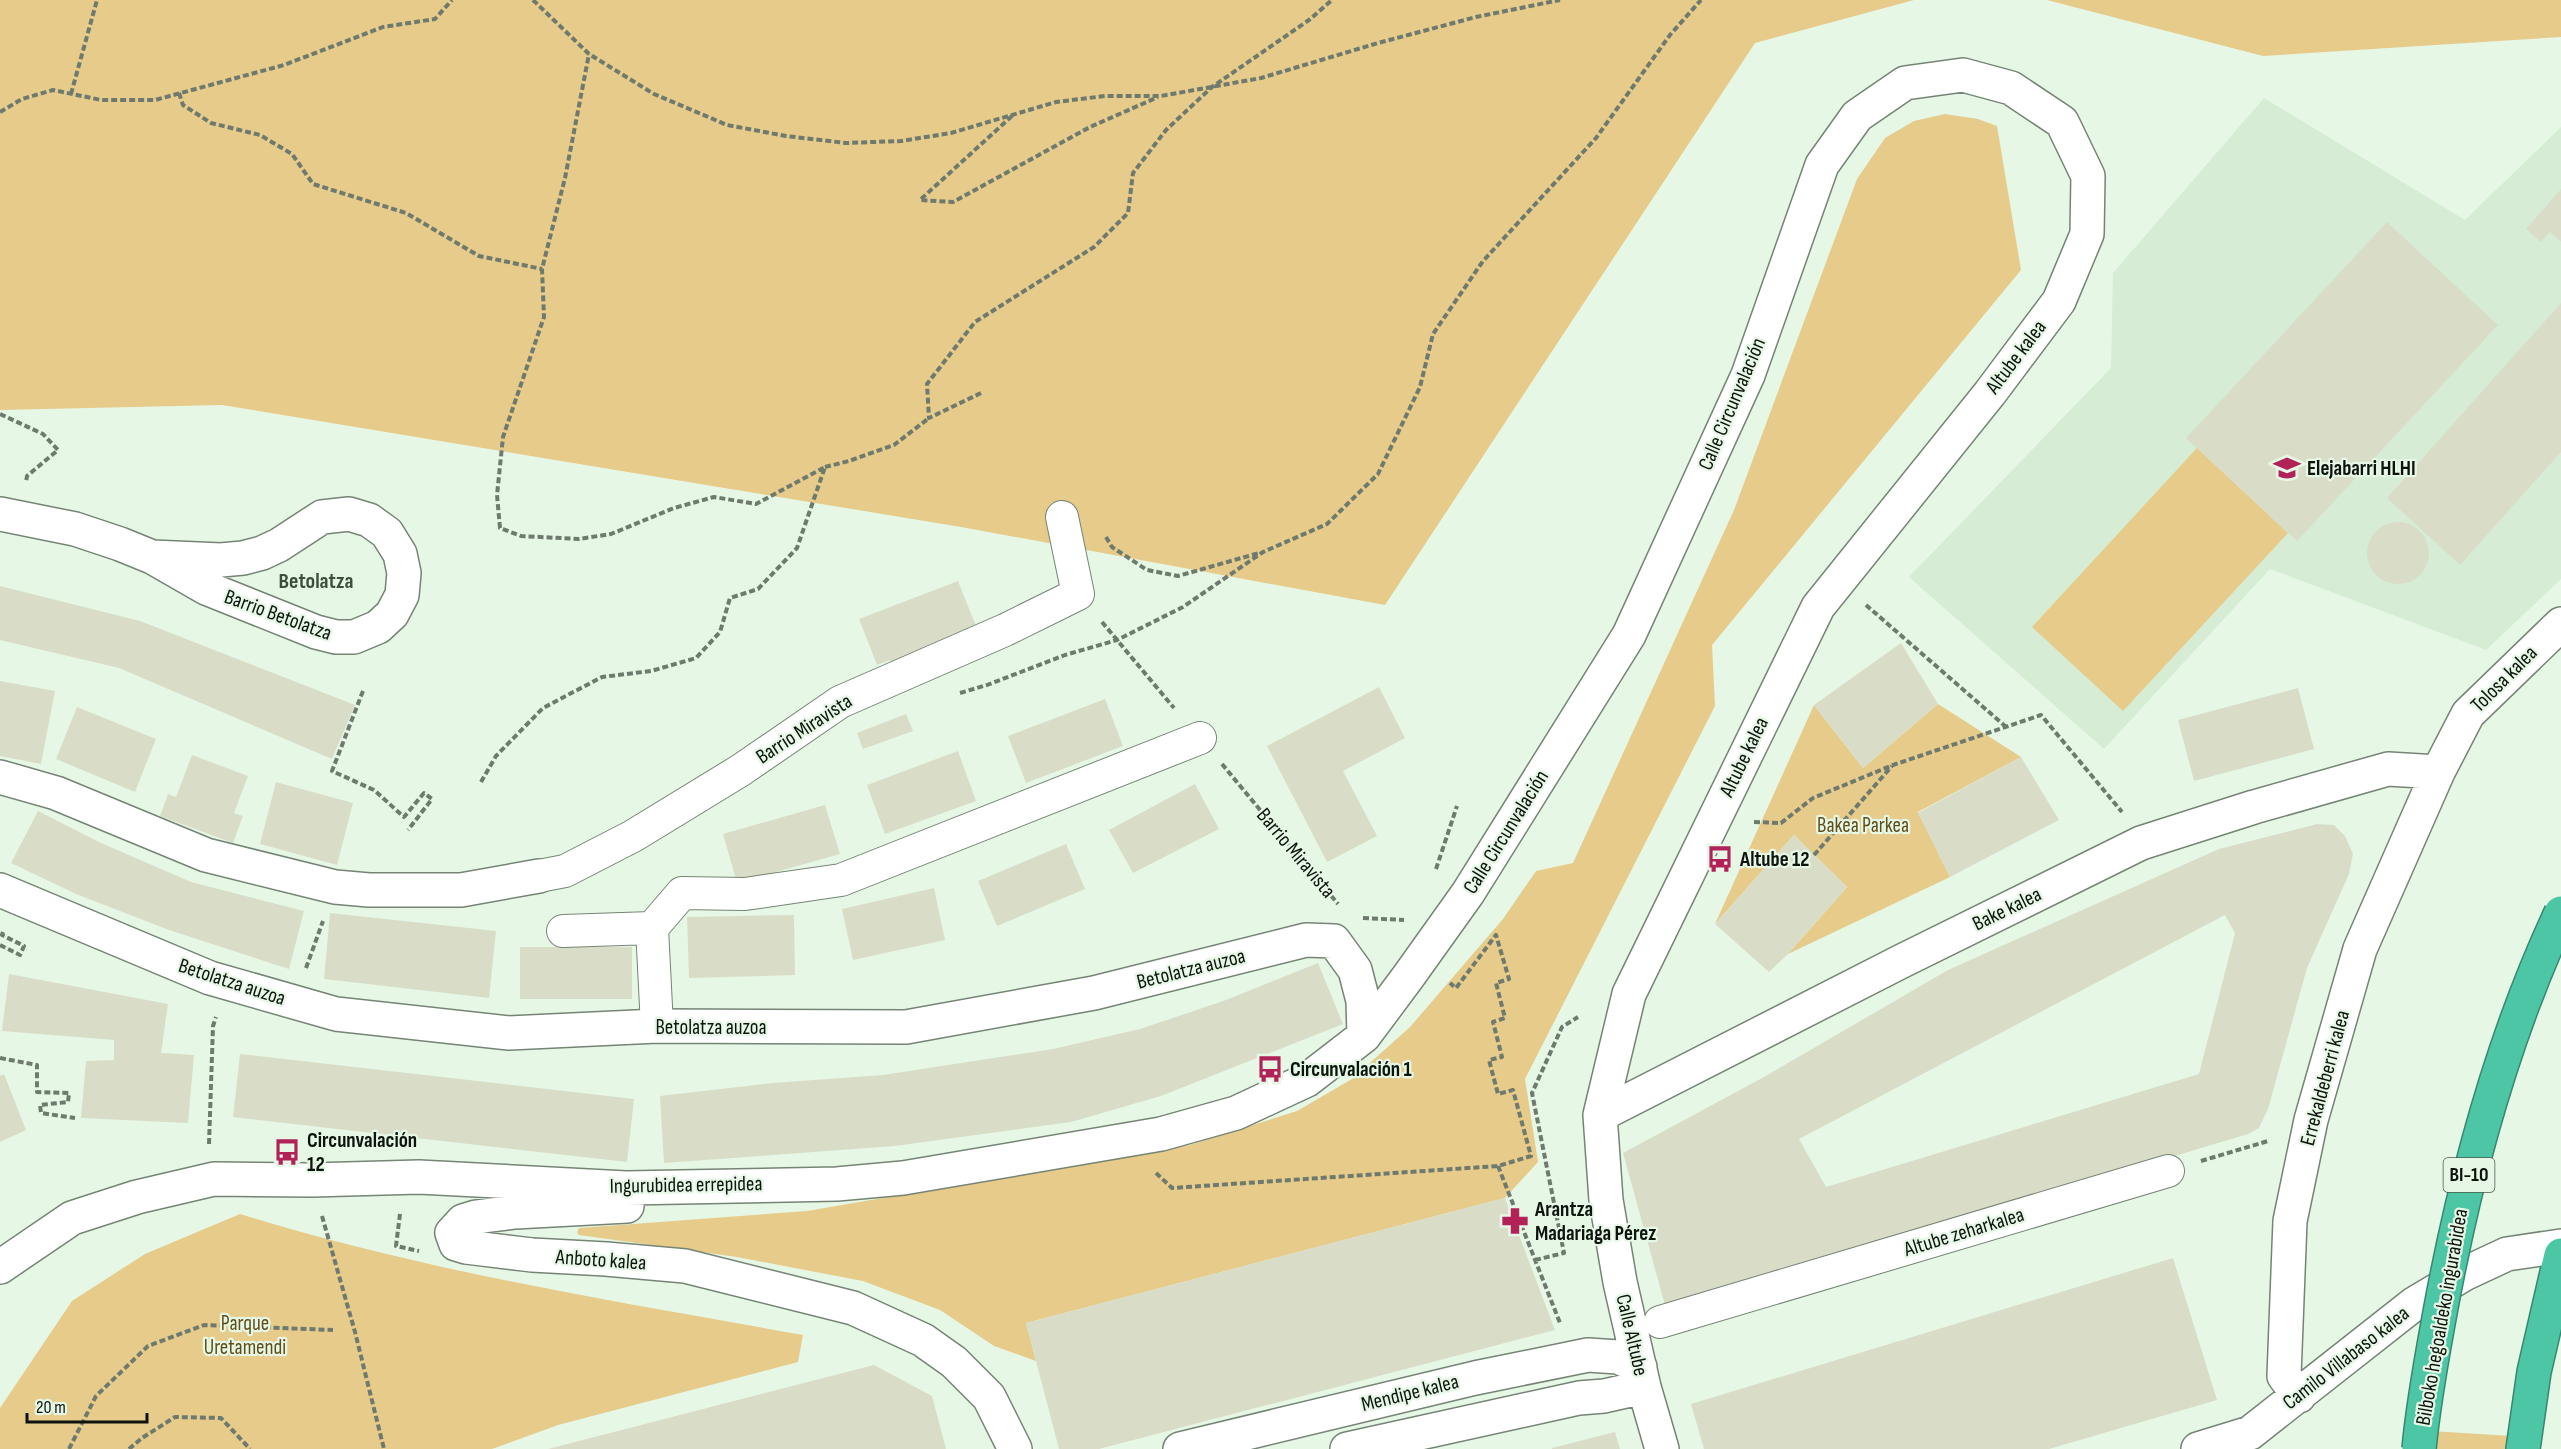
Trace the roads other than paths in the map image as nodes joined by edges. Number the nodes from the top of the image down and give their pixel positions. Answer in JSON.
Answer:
{"nodes":[{"id":1,"x":2059,"y":301,"type":"joint"},
{"id":2,"x":0,"y":514,"type":"edge"},
{"id":3,"x":1062,"y":517,"type":"dead end"},
{"id":4,"x":152,"y":557,"type":"junction"},
{"id":5,"x":2561,"y":624,"type":"edge"},
{"id":6,"x":1200,"y":738,"type":"road end"},
{"id":7,"x":2438,"y":772,"type":"junction"},
{"id":8,"x":0,"y":777,"type":"edge"},
{"id":9,"x":539,"y":876,"type":"joint"},
{"id":10,"x":0,"y":891,"type":"edge"},
{"id":11,"x":2561,"y":913,"type":"edge"},
{"id":12,"x":652,"y":928,"type":"junction"},
{"id":13,"x":563,"y":932,"type":"dead end"},
{"id":14,"x":657,"y":1026,"type":"junction"},
{"id":15,"x":1364,"y":1036,"type":"junction"},
{"id":16,"x":1600,"y":1115,"type":"junction"},
{"id":17,"x":2168,"y":1171,"type":"road end"},
{"id":18,"x":763,"y":1183,"type":"junction"},
{"id":19,"x":2561,"y":1246,"type":"edge"},
{"id":20,"x":2561,"y":1255,"type":"edge"},
{"id":21,"x":0,"y":1267,"type":"edge"},
{"id":22,"x":1620,"y":1282,"type":"joint"},
{"id":23,"x":1660,"y":1322,"type":"dead end"},
{"id":24,"x":1642,"y":1377,"type":"junction"},
{"id":25,"x":2300,"y":1396,"type":"junction"},
{"id":26,"x":2255,"y":1441,"type":"edge"},
{"id":27,"x":1015,"y":1449,"type":"edge"},
{"id":28,"x":1180,"y":1449,"type":"edge"},
{"id":29,"x":1347,"y":1449,"type":"edge"},
{"id":30,"x":1662,"y":1449,"type":"edge"},
{"id":31,"x":2198,"y":1449,"type":"edge"},
{"id":32,"x":2419,"y":1449,"type":"edge"},
{"id":33,"x":2523,"y":1449,"type":"edge"}],
"edges":[{"from":1,"to":15,"type":"street","name":"Calle Circunvalación"},
{"from":1,"to":16,"type":"street","name":"Altube kalea"},
{"from":2,"to":4,"type":"street"},
{"from":3,"to":9,"type":"street","name":"Barrio Miravista"},
{"from":4,"to":4,"type":"street","name":"Barrio Betolatza"},
{"from":5,"to":7,"type":"street","name":"Tolosa kalea"},
{"from":6,"to":12,"type":"street"},
{"from":7,"to":16,"type":"street","name":"Bake kalea"},
{"from":7,"to":25,"type":"street","name":"Errekaldeberri kalea"},
{"from":8,"to":9,"type":"street"},
{"from":10,"to":14,"type":"street","name":"Betolatza auzoa"},
{"from":11,"to":32,"type":"highway","name":"Bilboko hegoaldeko ingurabidea","number":"BI-10","bridge":true},
{"from":12,"to":13,"type":"street"},
{"from":12,"to":14,"type":"street"},
{"from":14,"to":15,"type":"street","name":"Betolatza auzoa"},
{"from":15,"to":18,"type":"street","name":"Ingurubidea errepidea"},
{"from":16,"to":22,"type":"street","name":"Altube kalea"},
{"from":17,"to":23,"type":"street","name":"Altube zeharkalea"},
{"from":18,"to":21,"type":"street","name":"Ingurubidea errepidea"},
{"from":18,"to":27,"type":"street","name":"Anboto kalea"},
{"from":19,"to":25,"type":"street","name":"Camilo Villabaso kalea"},
{"from":20,"to":33,"type":"highway"},
{"from":22,"to":24,"type":"street","name":"Calle Altube"},
{"from":24,"to":28,"type":"street","name":"Mendipe kalea"},
{"from":24,"to":29,"type":"street","name":"Mendipe kalea"},
{"from":24,"to":30,"type":"street"},
{"from":25,"to":26,"type":"street","name":"Camilo Villabaso kalea"},
{"from":26,"to":31,"type":"street","name":"Camilo Villabaso kalea"}]}
